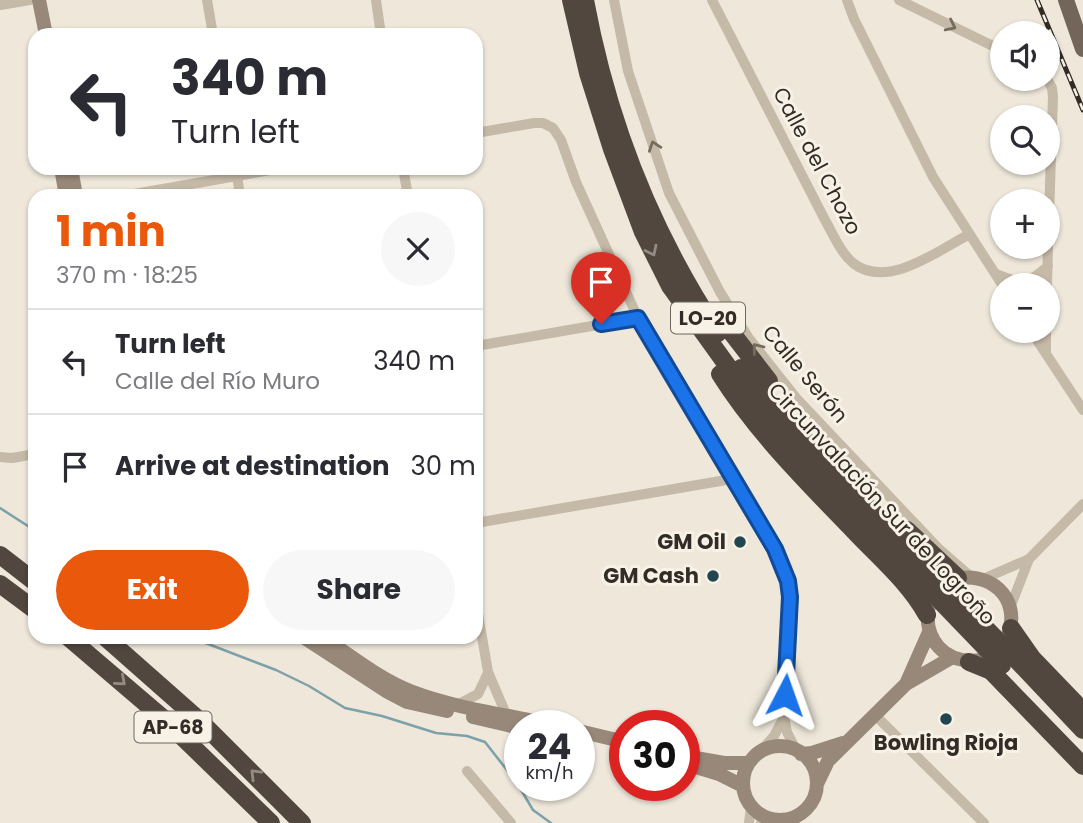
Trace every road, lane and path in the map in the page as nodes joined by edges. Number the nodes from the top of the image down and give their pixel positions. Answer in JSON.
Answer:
{"nodes":[{"id":1,"x":30,"y":0,"type":"edge"},
{"id":2,"x":39,"y":0,"type":"edge"},
{"id":3,"x":207,"y":0,"type":"edge"},
{"id":4,"x":376,"y":0,"type":"edge"},
{"id":5,"x":572,"y":0,"type":"edge"},
{"id":6,"x":585,"y":0,"type":"edge"},
{"id":7,"x":614,"y":0,"type":"edge"},
{"id":8,"x":712,"y":0,"type":"edge"},
{"id":9,"x":847,"y":0,"type":"edge"},
{"id":10,"x":856,"y":0,"type":"edge"},
{"id":11,"x":899,"y":0,"type":"edge"},
{"id":12,"x":1066,"y":0,"type":"edge"},
{"id":13,"x":0,"y":5,"type":"edge"},
{"id":14,"x":854,"y":19,"type":"junction"},
{"id":15,"x":36,"y":28,"type":"edge"},
{"id":16,"x":45,"y":28,"type":"edge"},
{"id":17,"x":212,"y":28,"type":"edge"},
{"id":18,"x":381,"y":28,"type":"edge"},
{"id":19,"x":990,"y":45,"type":"edge"},
{"id":20,"x":1083,"y":49,"type":"edge"},
{"id":21,"x":1052,"y":91,"type":"edge"},
{"id":22,"x":483,"y":132,"type":"edge"},
{"id":23,"x":222,"y":175,"type":"edge"},
{"id":24,"x":156,"y":189,"type":"edge"},
{"id":25,"x":1050,"y":189,"type":"edge"},
{"id":26,"x":968,"y":235,"type":"junction"},
{"id":27,"x":1048,"y":259,"type":"edge"},
{"id":28,"x":1048,"y":267,"type":"junction"},
{"id":29,"x":994,"y":273,"type":"edge"},
{"id":30,"x":1041,"y":273,"type":"edge"},
{"id":31,"x":1048,"y":273,"type":"edge"},
{"id":32,"x":670,"y":286,"type":"junction"},
{"id":33,"x":638,"y":318,"type":"junction"},
{"id":34,"x":1039,"y":343,"type":"edge"},
{"id":35,"x":1046,"y":343,"type":"edge"},
{"id":36,"x":483,"y":345,"type":"edge"},
{"id":37,"x":1046,"y":353,"type":"junction"},
{"id":38,"x":1083,"y":410,"type":"edge"},
{"id":39,"x":28,"y":455,"type":"edge"},
{"id":40,"x":0,"y":457,"type":"edge"},
{"id":41,"x":732,"y":479,"type":"junction"},
{"id":42,"x":1083,"y":504,"type":"edge"},
{"id":43,"x":483,"y":522,"type":"edge"},
{"id":44,"x":0,"y":555,"type":"edge"},
{"id":45,"x":1029,"y":559,"type":"junction"},
{"id":46,"x":28,"y":577,"type":"edge"},
{"id":47,"x":0,"y":584,"type":"edge"},
{"id":48,"x":945,"y":591,"type":"junction"},
{"id":49,"x":28,"y":605,"type":"edge"},
{"id":50,"x":1010,"y":608,"type":"junction"},
{"id":51,"x":1009,"y":633,"type":"joint"},
{"id":52,"x":483,"y":643,"type":"edge"},
{"id":53,"x":76,"y":644,"type":"edge"},
{"id":54,"x":113,"y":644,"type":"edge"},
{"id":55,"x":314,"y":644,"type":"edge"},
{"id":56,"x":334,"y":644,"type":"edge"},
{"id":57,"x":951,"y":658,"type":"junction"},
{"id":58,"x":993,"y":660,"type":"junction"},
{"id":59,"x":488,"y":672,"type":"junction"},
{"id":60,"x":906,"y":684,"type":"junction"},
{"id":61,"x":457,"y":705,"type":"junction"},
{"id":62,"x":504,"y":710,"type":"edge"},
{"id":63,"x":1083,"y":712,"type":"edge"},
{"id":64,"x":504,"y":714,"type":"edge"},
{"id":65,"x":876,"y":715,"type":"junction"},
{"id":66,"x":783,"y":718,"type":"junction"},
{"id":67,"x":504,"y":724,"type":"edge"},
{"id":68,"x":1083,"y":730,"type":"edge"},
{"id":69,"x":848,"y":741,"type":"junction"},
{"id":70,"x":1083,"y":749,"type":"edge"},
{"id":71,"x":760,"y":752,"type":"junction"},
{"id":72,"x":799,"y":752,"type":"junction"},
{"id":73,"x":700,"y":759,"type":"edge"},
{"id":74,"x":748,"y":764,"type":"junction"},
{"id":75,"x":1083,"y":766,"type":"edge"},
{"id":76,"x":700,"y":769,"type":"edge"},
{"id":77,"x":467,"y":771,"type":"dead end"},
{"id":78,"x":816,"y":785,"type":"junction"},
{"id":79,"x":743,"y":786,"type":"junction"},
{"id":80,"x":809,"y":805,"type":"junction"},
{"id":81,"x":751,"y":806,"type":"junction"},
{"id":82,"x":783,"y":821,"type":"edge"},
{"id":83,"x":271,"y":823,"type":"edge"},
{"id":84,"x":302,"y":823,"type":"edge"},
{"id":85,"x":511,"y":823,"type":"edge"},
{"id":86,"x":749,"y":823,"type":"edge"},
{"id":87,"x":761,"y":823,"type":"edge"},
{"id":88,"x":808,"y":823,"type":"edge"},
{"id":89,"x":984,"y":823,"type":"edge"}],
"edges":[{"from":1,"to":13,"type":"street"},
{"from":1,"to":15,"type":"main road"},
{"from":2,"to":16,"type":"main road"},
{"from":3,"to":17,"type":"street"},
{"from":4,"to":18,"type":"street"},
{"from":5,"to":32,"type":"highway","name":"Circunvalación Sur de Logroño","number":"LO-20","one_way":true},
{"from":6,"to":48,"type":"highway","name":"Circunvalación Sur de Logroño","number":"LO-20"},
{"from":48,"to":7,"type":"street","name":"Calle Serón","one_way":true},
{"from":8,"to":26,"type":"street","name":"Calle del Chozo"},
{"from":9,"to":14,"type":"street"},
{"from":10,"to":14,"type":"street"},
{"from":11,"to":19,"type":"street","one_way":true},
{"from":12,"to":20,"type":"main road"},
{"from":14,"to":26,"type":"street"},
{"from":21,"to":25,"type":"street"},
{"from":22,"to":33,"type":"street"},
{"from":23,"to":24,"type":"street"},
{"from":26,"to":29,"type":"street"},
{"from":27,"to":28,"type":"street"},
{"from":28,"to":30,"type":"street"},
{"from":28,"to":31,"type":"street"},
{"from":32,"to":48,"type":"highway","name":"Circunvalación Sur de Logroño","number":"LO-20"},
{"from":32,"to":48,"type":"highway"},
{"from":33,"to":36,"type":"street"},
{"from":33,"to":41,"type":"street"},
{"from":34,"to":37,"type":"street"},
{"from":35,"to":37,"type":"street"},
{"from":37,"to":38,"type":"street"},
{"from":39,"to":40,"type":"street"},
{"from":41,"to":43,"type":"street"},
{"from":41,"to":66,"type":"street"},
{"from":42,"to":45,"type":"street"},
{"from":44,"to":46,"type":"highway"},
{"from":45,"to":48,"type":"street"},
{"from":45,"to":50,"type":"street"},
{"from":47,"to":49,"type":"highway"},
{"from":48,"to":50,"type":"main road"},
{"from":48,"to":57,"type":"main road"},
{"from":48,"to":58,"type":"highway","name":"Circunvalación Sur de Logroño","number":"LO-20","bridge":true},
{"from":48,"to":60,"type":"main road"},
{"from":50,"to":51,"type":"main road"},
{"from":51,"to":63,"type":"highway"},
{"from":52,"to":59,"type":"street"},
{"from":53,"to":83,"type":"highway","number":"AP-68","one_way":true},
{"from":84,"to":54,"type":"highway","number":"AP-68","one_way":true},
{"from":55,"to":67,"type":"main road"},
{"from":56,"to":61,"type":"main road"},
{"from":57,"to":58,"type":"main road"},
{"from":57,"to":60,"type":"main road"},
{"from":58,"to":68,"type":"highway","name":"Circunvalación Sur de Logroño","number":"LO-20"},
{"from":58,"to":70,"type":"highway","name":"Circunvalación Sur de Logroño","number":"LO-20"},
{"from":58,"to":75,"type":"highway"},
{"from":59,"to":61,"type":"street"},
{"from":59,"to":62,"type":"street"},
{"from":60,"to":65,"type":"main road"},
{"from":61,"to":64,"type":"main road"},
{"from":65,"to":69,"type":"main road"},
{"from":65,"to":89,"type":"street"},
{"from":66,"to":71,"type":"street"},
{"from":66,"to":72,"type":"street"},
{"from":69,"to":72,"type":"main road"},
{"from":69,"to":78,"type":"main road"},
{"from":71,"to":72,"type":"main road"},
{"from":71,"to":74,"type":"main road"},
{"from":72,"to":78,"type":"main road"},
{"from":73,"to":74,"type":"main road"},
{"from":74,"to":79,"type":"main road"},
{"from":76,"to":79,"type":"main road"},
{"from":77,"to":85,"type":"street"},
{"from":78,"to":80,"type":"main road"},
{"from":79,"to":81,"type":"main road"},
{"from":80,"to":82,"type":"main road"},
{"from":80,"to":88,"type":"main road"},
{"from":81,"to":82,"type":"main road"},
{"from":81,"to":86,"type":"street"},
{"from":82,"to":87,"type":"street"}]}
